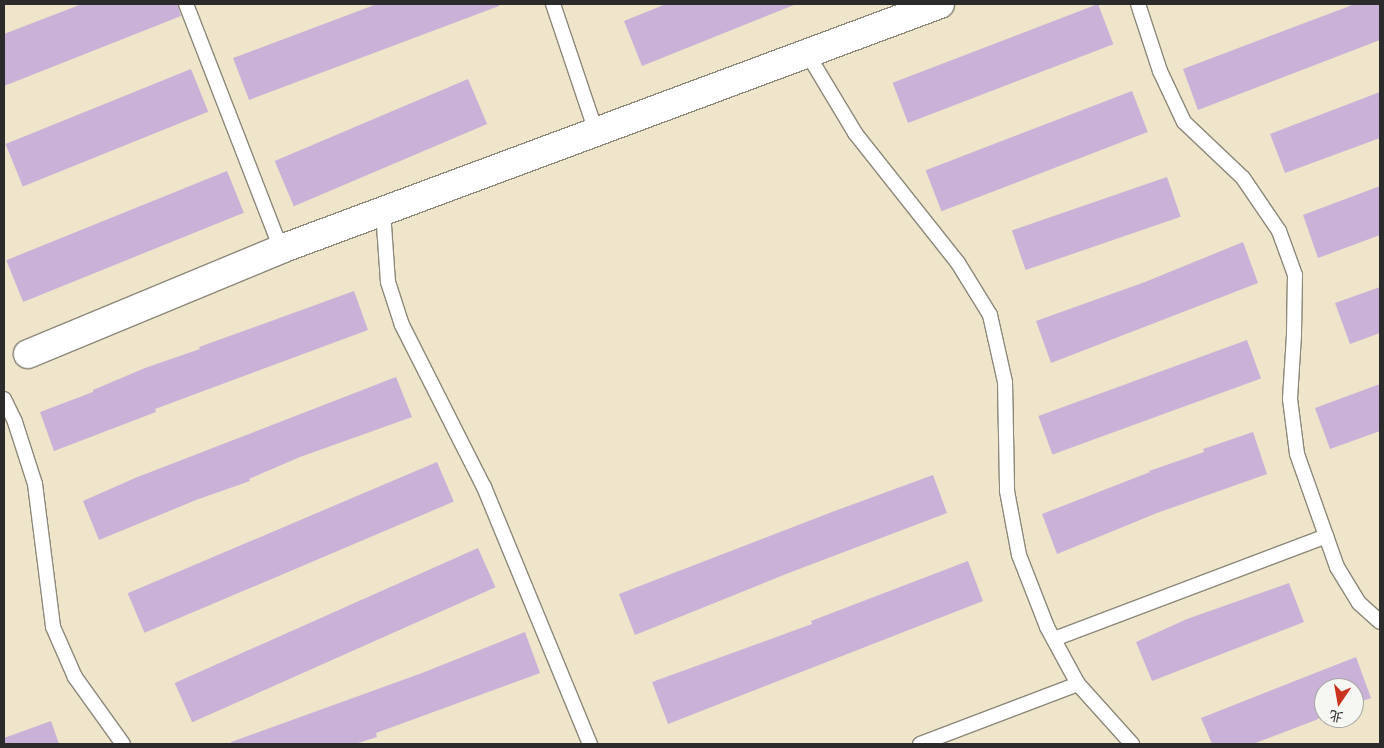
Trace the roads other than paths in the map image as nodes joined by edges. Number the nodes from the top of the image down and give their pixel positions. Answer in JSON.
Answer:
{"nodes":[{"id":1,"x":186,"y":4,"type":"edge"},
{"id":2,"x":553,"y":4,"type":"edge"},
{"id":3,"x":940,"y":4,"type":"edge"},
{"id":4,"x":1138,"y":4,"type":"edge"},
{"id":5,"x":807,"y":53,"type":"junction"},
{"id":6,"x":596,"y":132,"type":"junction"},
{"id":7,"x":383,"y":212,"type":"junction"},
{"id":8,"x":282,"y":249,"type":"junction"},
{"id":9,"x":28,"y":354,"type":"dead end"},
{"id":10,"x":4,"y":399,"type":"edge"},
{"id":11,"x":1326,"y":536,"type":"junction"},
{"id":12,"x":1380,"y":622,"type":"edge"},
{"id":13,"x":1054,"y":639,"type":"junction"},
{"id":14,"x":1078,"y":684,"type":"junction"},
{"id":15,"x":123,"y":744,"type":"edge"},
{"id":16,"x":590,"y":744,"type":"edge"},
{"id":17,"x":920,"y":744,"type":"edge"},
{"id":18,"x":1132,"y":744,"type":"edge"}],
"edges":[{"from":1,"to":8,"type":"lane"},
{"from":2,"to":6,"type":"lane"},
{"from":3,"to":5,"type":"street"},
{"from":4,"to":11,"type":"lane"},
{"from":5,"to":6,"type":"street"},
{"from":5,"to":13,"type":"lane"},
{"from":6,"to":7,"type":"street"},
{"from":7,"to":8,"type":"street"},
{"from":7,"to":16,"type":"lane"},
{"from":8,"to":9,"type":"street"},
{"from":10,"to":15,"type":"lane"},
{"from":11,"to":12,"type":"lane"},
{"from":11,"to":13,"type":"lane"},
{"from":13,"to":14,"type":"lane"},
{"from":14,"to":17,"type":"lane"},
{"from":14,"to":18,"type":"lane"}]}
